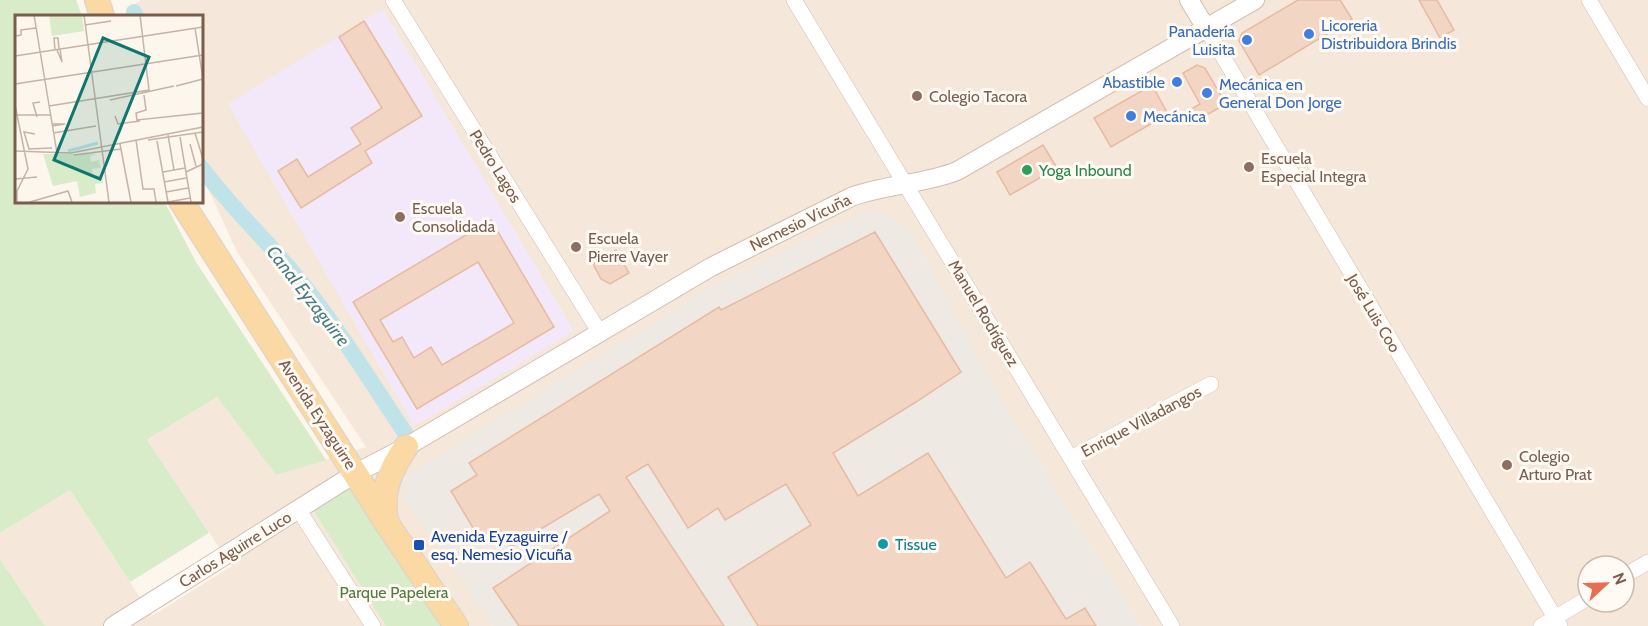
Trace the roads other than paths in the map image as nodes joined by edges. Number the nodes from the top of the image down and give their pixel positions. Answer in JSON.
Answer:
{"nodes":[{"id":1,"x":97,"y":0,"type":"edge"},
{"id":2,"x":393,"y":0,"type":"edge"},
{"id":3,"x":794,"y":0,"type":"edge"},
{"id":4,"x":1189,"y":0,"type":"edge"},
{"id":5,"x":1255,"y":0,"type":"edge"},
{"id":6,"x":1589,"y":0,"type":"edge"},
{"id":7,"x":102,"y":15,"type":"edge"},
{"id":8,"x":1206,"y":28,"type":"junction"},
{"id":9,"x":1648,"y":99,"type":"edge"},
{"id":10,"x":906,"y":184,"type":"junction"},
{"id":11,"x":182,"y":202,"type":"edge"},
{"id":12,"x":600,"y":333,"type":"junction"},
{"id":13,"x":1211,"y":384,"type":"dead end"},
{"id":14,"x":406,"y":447,"type":"junction"},
{"id":15,"x":1071,"y":458,"type":"junction"},
{"id":16,"x":356,"y":473,"type":"junction"},
{"id":17,"x":298,"y":509,"type":"junction"},
{"id":18,"x":386,"y":522,"type":"junction"},
{"id":19,"x":1576,"y":607,"type":"edge"},
{"id":20,"x":1557,"y":622,"type":"edge"},
{"id":21,"x":113,"y":626,"type":"edge"},
{"id":22,"x":373,"y":626,"type":"edge"},
{"id":23,"x":456,"y":626,"type":"edge"},
{"id":24,"x":1172,"y":626,"type":"edge"},
{"id":25,"x":1540,"y":626,"type":"edge"}],
"edges":[{"from":1,"to":7,"type":"main road"},
{"from":2,"to":12,"type":"street","name":"Pedro Lagos"},
{"from":3,"to":10,"type":"street","name":"Manuel Rodríguez"},
{"from":4,"to":8,"type":"street","name":"José Luis Coo"},
{"from":5,"to":8,"type":"street","name":"Nemesio Vicuña"},
{"from":6,"to":9,"type":"street"},
{"from":8,"to":10,"type":"street","name":"Nemesio Vicuña"},
{"from":8,"to":20,"type":"street","name":"José Luis Coo"},
{"from":10,"to":12,"type":"street","name":"Nemesio Vicuña"},
{"from":10,"to":15,"type":"street","name":"Manuel Rodríguez"},
{"from":11,"to":16,"type":"main road","name":"Avenida Eyzaguirre"},
{"from":12,"to":14,"type":"street","name":"Nemesio Vicuña"},
{"from":13,"to":15,"type":"street","name":"Enrique Villadangos"},
{"from":14,"to":16,"type":"street","name":"Nemesio Vicuña"},
{"from":14,"to":18,"type":"main road"},
{"from":15,"to":24,"type":"street","name":"Manuel Rodríguez"},
{"from":16,"to":17,"type":"street","name":"Carlos Aguirre Luco"},
{"from":16,"to":18,"type":"main road","name":"Avenida Eyzaguirre"},
{"from":17,"to":21,"type":"street","name":"Carlos Aguirre Luco"},
{"from":17,"to":22,"type":"street"},
{"from":18,"to":23,"type":"main road","name":"Avenida Eyzaguirre"},
{"from":19,"to":20,"type":"street"},
{"from":20,"to":25,"type":"street"}]}
